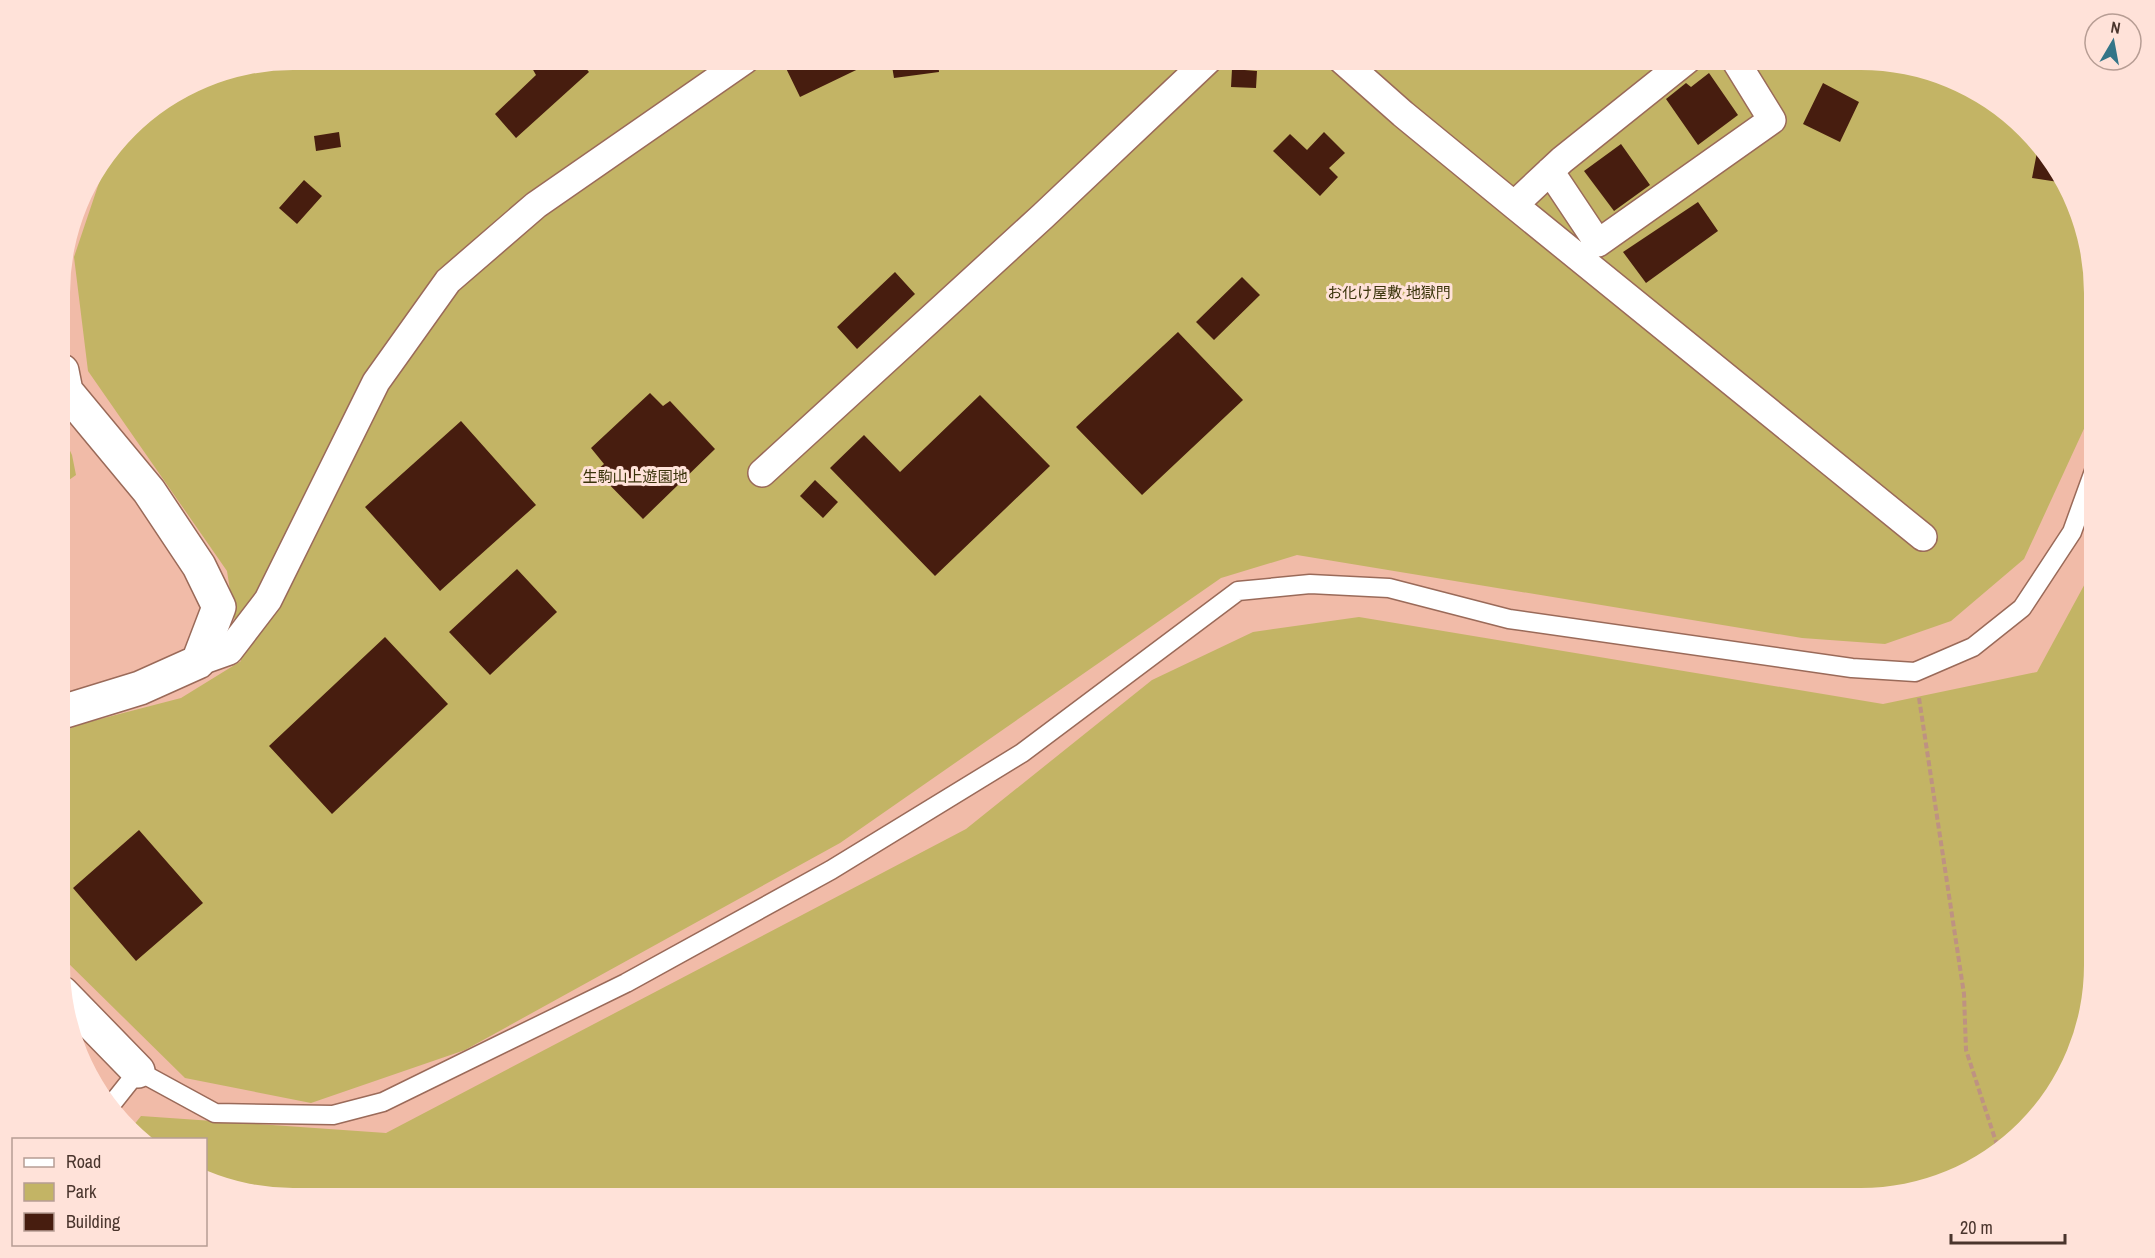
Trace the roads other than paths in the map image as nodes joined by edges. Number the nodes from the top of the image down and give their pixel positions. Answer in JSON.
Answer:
{"nodes":[{"id":1,"x":731,"y":70,"type":"edge"},
{"id":2,"x":1197,"y":70,"type":"edge"},
{"id":3,"x":1353,"y":70,"type":"edge"},
{"id":4,"x":1675,"y":70,"type":"edge"},
{"id":5,"x":1741,"y":70,"type":"edge"},
{"id":6,"x":1550,"y":171,"type":"junction"},
{"id":7,"x":1514,"y":206,"type":"junction"},
{"id":8,"x":71,"y":397,"type":"edge"},
{"id":9,"x":762,"y":473,"type":"dead end"},
{"id":10,"x":2084,"y":499,"type":"edge"},
{"id":11,"x":1923,"y":537,"type":"dead end"},
{"id":12,"x":198,"y":662,"type":"junction"},
{"id":13,"x":71,"y":709,"type":"edge"},
{"id":14,"x":75,"y":1006,"type":"edge"},
{"id":15,"x":138,"y":1071,"type":"junction"},
{"id":16,"x":116,"y":1099,"type":"edge"}],
"edges":[{"from":1,"to":12,"type":"street"},
{"from":2,"to":9,"type":"street"},
{"from":3,"to":7,"type":"street"},
{"from":4,"to":6,"type":"street"},
{"from":5,"to":6,"type":"street"},
{"from":6,"to":7,"type":"street"},
{"from":7,"to":11,"type":"street"},
{"from":8,"to":12,"type":"street"},
{"from":10,"to":15,"type":"lane"},
{"from":12,"to":13,"type":"street"},
{"from":14,"to":15,"type":"street"},
{"from":15,"to":16,"type":"lane"}]}
